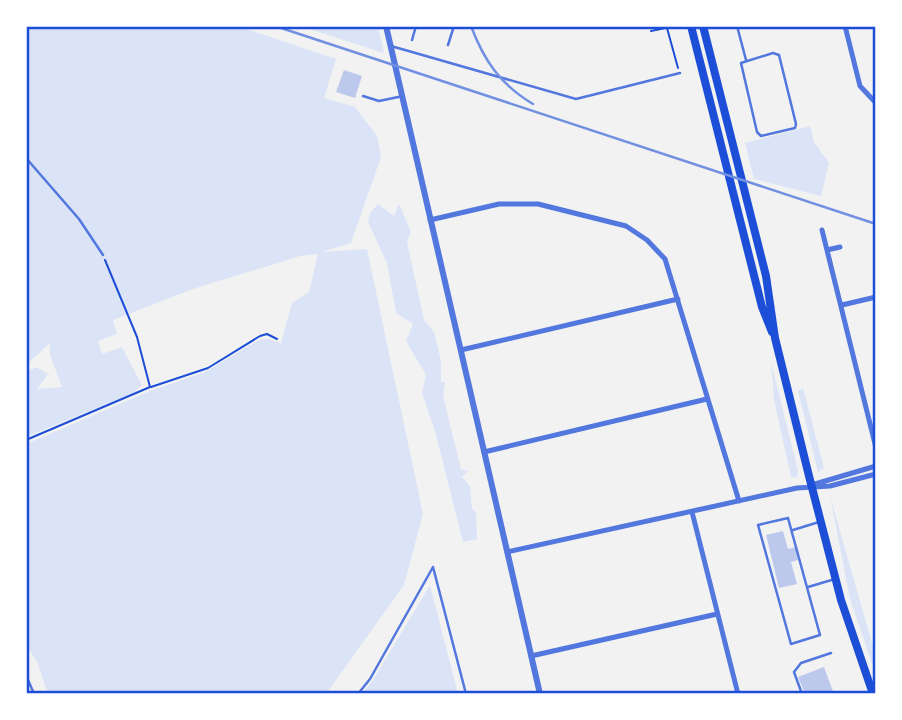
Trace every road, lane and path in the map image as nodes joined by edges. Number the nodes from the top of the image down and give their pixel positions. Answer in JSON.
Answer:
{"nodes":[{"id":1,"x":386,"y":26,"type":"edge"},
{"id":2,"x":416,"y":26,"type":"edge"},
{"id":3,"x":454,"y":26,"type":"edge"},
{"id":4,"x":676,"y":26,"type":"edge"},
{"id":5,"x":691,"y":26,"type":"edge"},
{"id":6,"x":703,"y":26,"type":"edge"},
{"id":7,"x":737,"y":26,"type":"edge"},
{"id":8,"x":845,"y":26,"type":"edge"},
{"id":9,"x":667,"y":28,"type":"junction"},
{"id":10,"x":650,"y":31,"type":"dead end"},
{"id":11,"x":412,"y":40,"type":"dead end"},
{"id":12,"x":449,"y":45,"type":"dead end"},
{"id":13,"x":391,"y":46,"type":"junction"},
{"id":14,"x":746,"y":60,"type":"junction"},
{"id":15,"x":680,"y":74,"type":"joint"},
{"id":16,"x":363,"y":96,"type":"dead end"},
{"id":17,"x":402,"y":96,"type":"junction"},
{"id":18,"x":876,"y":103,"type":"edge"},
{"id":19,"x":26,"y":158,"type":"edge"},
{"id":20,"x":430,"y":220,"type":"junction"},
{"id":21,"x":822,"y":230,"type":"dead end"},
{"id":22,"x":840,"y":247,"type":"dead end"},
{"id":23,"x":827,"y":250,"type":"junction"},
{"id":24,"x":103,"y":256,"type":"joint"},
{"id":25,"x":876,"y":297,"type":"edge"},
{"id":26,"x":678,"y":299,"type":"junction"},
{"id":27,"x":842,"y":305,"type":"junction"},
{"id":28,"x":775,"y":338,"type":"junction"},
{"id":29,"x":277,"y":339,"type":"dead end"},
{"id":30,"x":461,"y":350,"type":"junction"},
{"id":31,"x":150,"y":387,"type":"junction"},
{"id":32,"x":707,"y":399,"type":"junction"},
{"id":33,"x":874,"y":431,"type":"edge"},
{"id":34,"x":26,"y":440,"type":"edge"},
{"id":35,"x":876,"y":447,"type":"edge"},
{"id":36,"x":484,"y":452,"type":"junction"},
{"id":37,"x":876,"y":466,"type":"edge"},
{"id":38,"x":876,"y":474,"type":"edge"},
{"id":39,"x":813,"y":486,"type":"junction"},
{"id":40,"x":739,"y":501,"type":"junction"},
{"id":41,"x":692,"y":512,"type":"junction"},
{"id":42,"x":823,"y":521,"type":"junction"},
{"id":43,"x":793,"y":530,"type":"junction"},
{"id":44,"x":507,"y":552,"type":"junction"},
{"id":45,"x":837,"y":578,"type":"junction"},
{"id":46,"x":808,"y":587,"type":"junction"},
{"id":47,"x":717,"y":614,"type":"junction"},
{"id":48,"x":831,"y":653,"type":"dead end"},
{"id":49,"x":531,"y":656,"type":"junction"},
{"id":50,"x":26,"y":675,"type":"edge"},
{"id":51,"x":34,"y":694,"type":"edge"},
{"id":52,"x":358,"y":694,"type":"edge"},
{"id":53,"x":466,"y":694,"type":"edge"},
{"id":54,"x":540,"y":694,"type":"edge"},
{"id":55,"x":738,"y":694,"type":"edge"},
{"id":56,"x":802,"y":694,"type":"edge"},
{"id":57,"x":873,"y":694,"type":"edge"}],
"edges":[{"from":1,"to":13,"type":"street"},
{"from":2,"to":11,"type":"lane"},
{"from":3,"to":12,"type":"lane"},
{"from":4,"to":9,"type":"path"},
{"from":5,"to":28,"type":"main road"},
{"from":6,"to":28,"type":"main road"},
{"from":7,"to":14,"type":"lane"},
{"from":8,"to":18,"type":"street"},
{"from":9,"to":10,"type":"path"},
{"from":9,"to":15,"type":"path"},
{"from":13,"to":15,"type":"lane"},
{"from":13,"to":17,"type":"street"},
{"from":14,"to":14,"type":"lane"},
{"from":16,"to":17,"type":"lane"},
{"from":17,"to":20,"type":"street"},
{"from":19,"to":24,"type":"lane"},
{"from":20,"to":26,"type":"street"},
{"from":20,"to":30,"type":"street"},
{"from":21,"to":23,"type":"street"},
{"from":22,"to":23,"type":"street"},
{"from":23,"to":27,"type":"street"},
{"from":24,"to":31,"type":"path"},
{"from":25,"to":27,"type":"street"},
{"from":26,"to":30,"type":"street"},
{"from":26,"to":32,"type":"street"},
{"from":27,"to":33,"type":"street"},
{"from":28,"to":39,"type":"main road"},
{"from":29,"to":31,"type":"path"},
{"from":30,"to":36,"type":"street"},
{"from":31,"to":34,"type":"path"},
{"from":32,"to":36,"type":"street"},
{"from":32,"to":40,"type":"street"},
{"from":33,"to":35,"type":"street"},
{"from":36,"to":44,"type":"street"},
{"from":37,"to":39,"type":"street"},
{"from":38,"to":39,"type":"street"},
{"from":39,"to":40,"type":"street"},
{"from":39,"to":42,"type":"main road"},
{"from":40,"to":41,"type":"street"},
{"from":41,"to":44,"type":"street"},
{"from":41,"to":47,"type":"street"},
{"from":42,"to":43,"type":"lane"},
{"from":42,"to":45,"type":"main road"},
{"from":43,"to":46,"type":"lane"},
{"from":43,"to":46,"type":"lane"},
{"from":44,"to":49,"type":"street"},
{"from":45,"to":46,"type":"lane"},
{"from":45,"to":57,"type":"main road"},
{"from":47,"to":49,"type":"street"},
{"from":47,"to":55,"type":"street"},
{"from":48,"to":56,"type":"lane"},
{"from":49,"to":54,"type":"street"},
{"from":50,"to":51,"type":"lane"},
{"from":52,"to":53,"type":"lane"}]}
